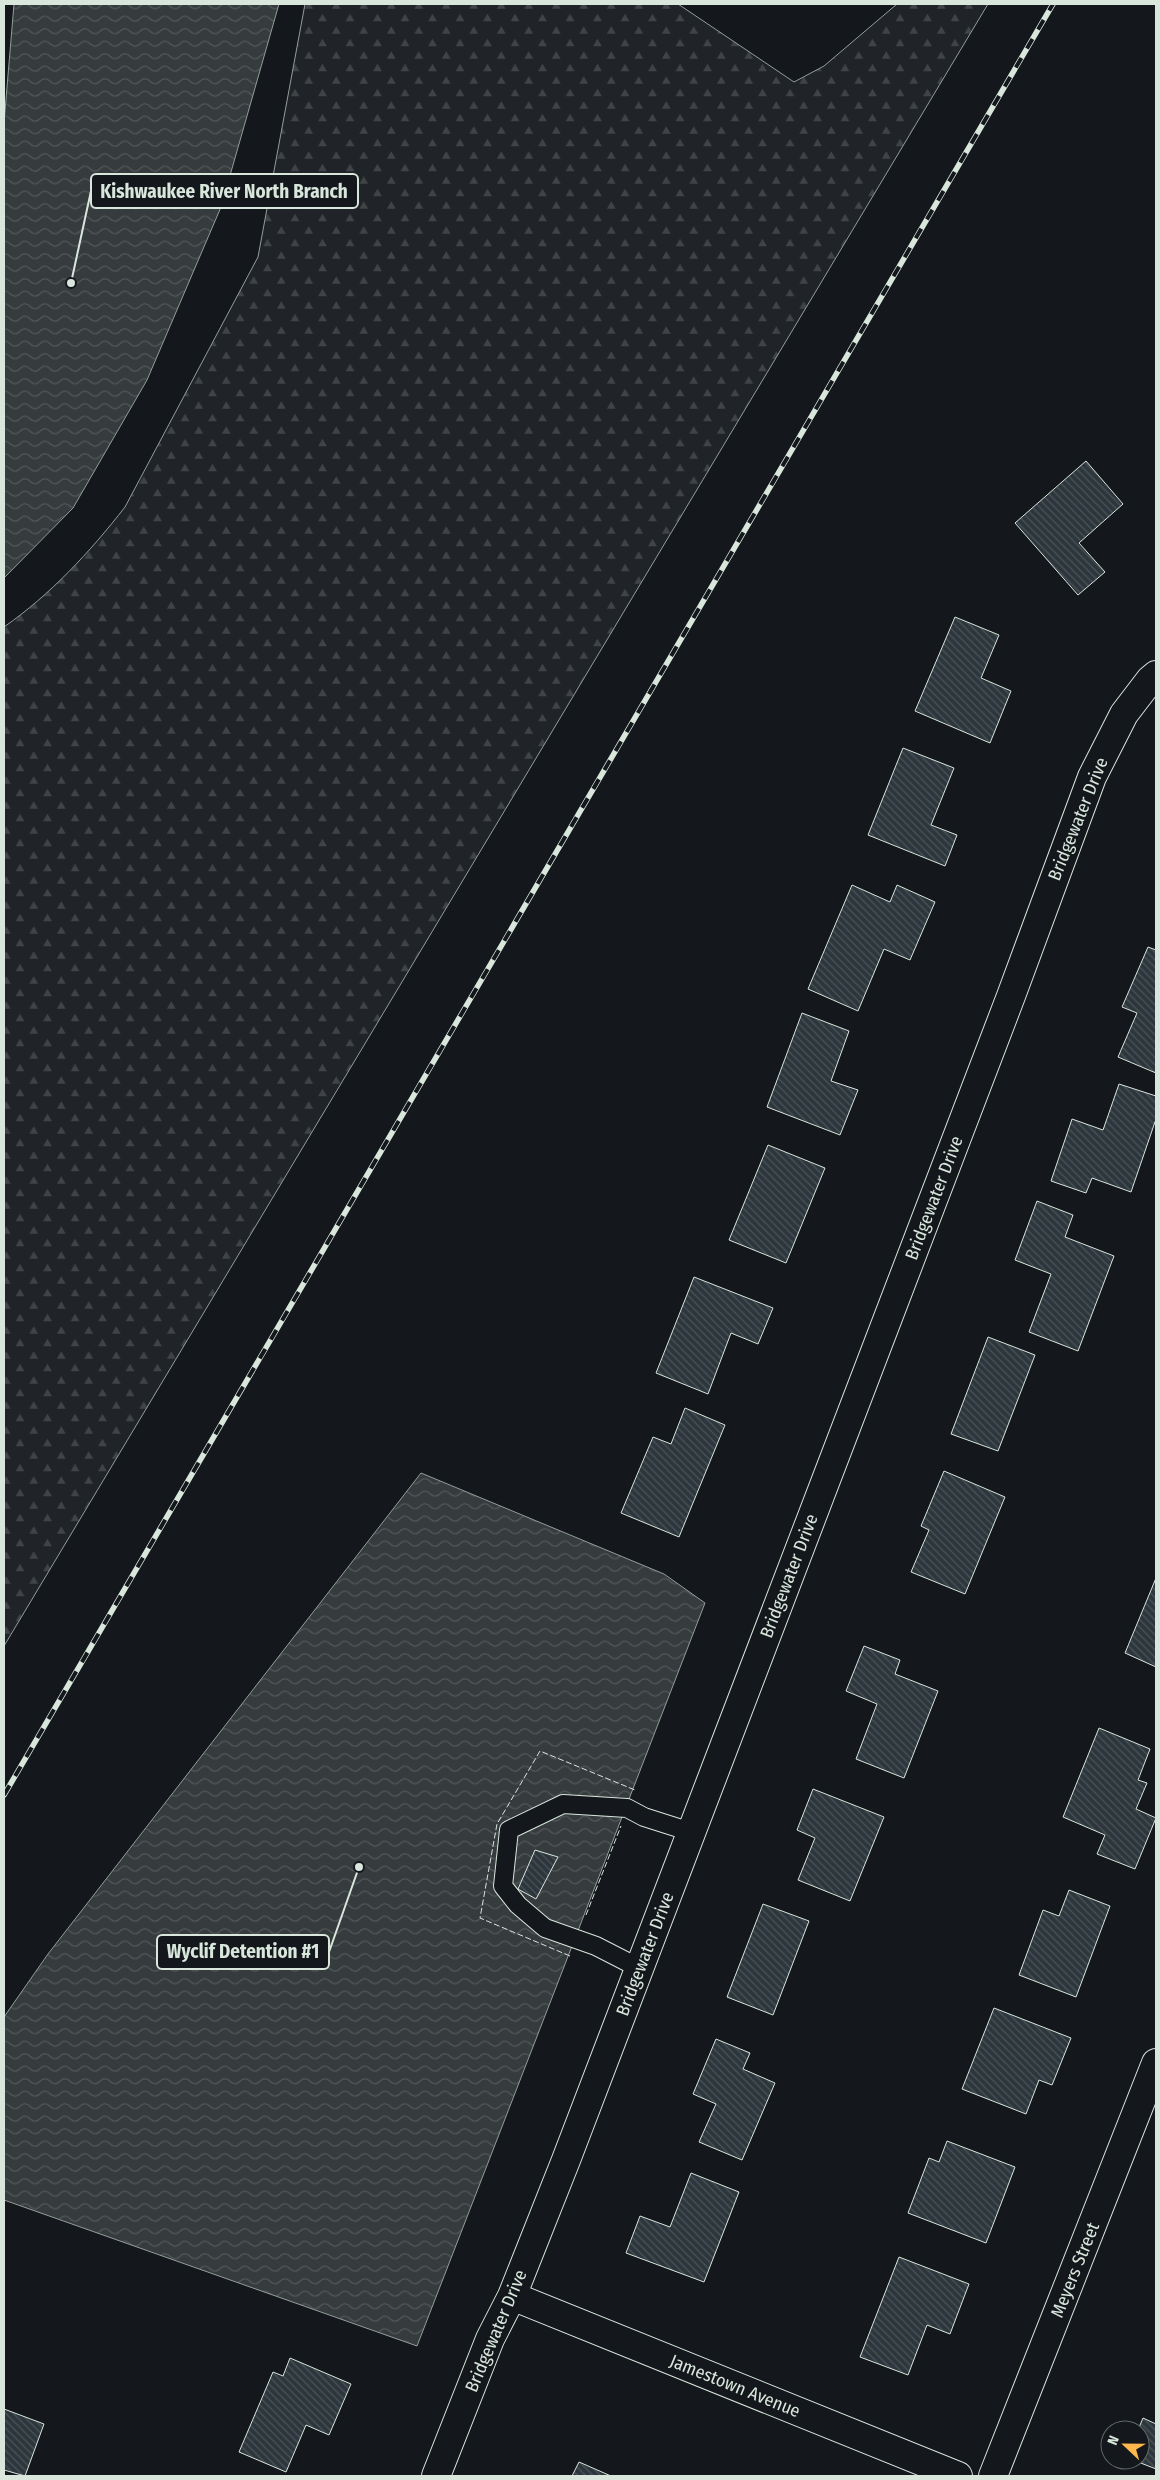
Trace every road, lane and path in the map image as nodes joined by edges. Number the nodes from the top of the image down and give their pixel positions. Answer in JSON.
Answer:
{"nodes":[{"id":1,"x":1153,"y":678,"type":"edge"},
{"id":2,"x":691,"y":1832,"type":"junction"},
{"id":3,"x":639,"y":1968,"type":"junction"},
{"id":4,"x":1156,"y":2064,"type":"edge"},
{"id":5,"x":512,"y":2296,"type":"junction"},
{"id":6,"x":436,"y":2476,"type":"edge"},
{"id":7,"x":958,"y":2476,"type":"edge"},
{"id":8,"x":993,"y":2476,"type":"edge"}],
"edges":[{"from":1,"to":2,"type":"street","name":"Bridgewater Drive"},
{"from":2,"to":3,"type":"street","name":"Bridgewater Drive"},
{"from":2,"to":3,"type":"lane"},
{"from":3,"to":5,"type":"street","name":"Bridgewater Drive"},
{"from":4,"to":8,"type":"street","name":"Meyers Street"},
{"from":5,"to":6,"type":"street","name":"Bridgewater Drive"},
{"from":5,"to":7,"type":"street","name":"Jamestown Avenue"}]}
